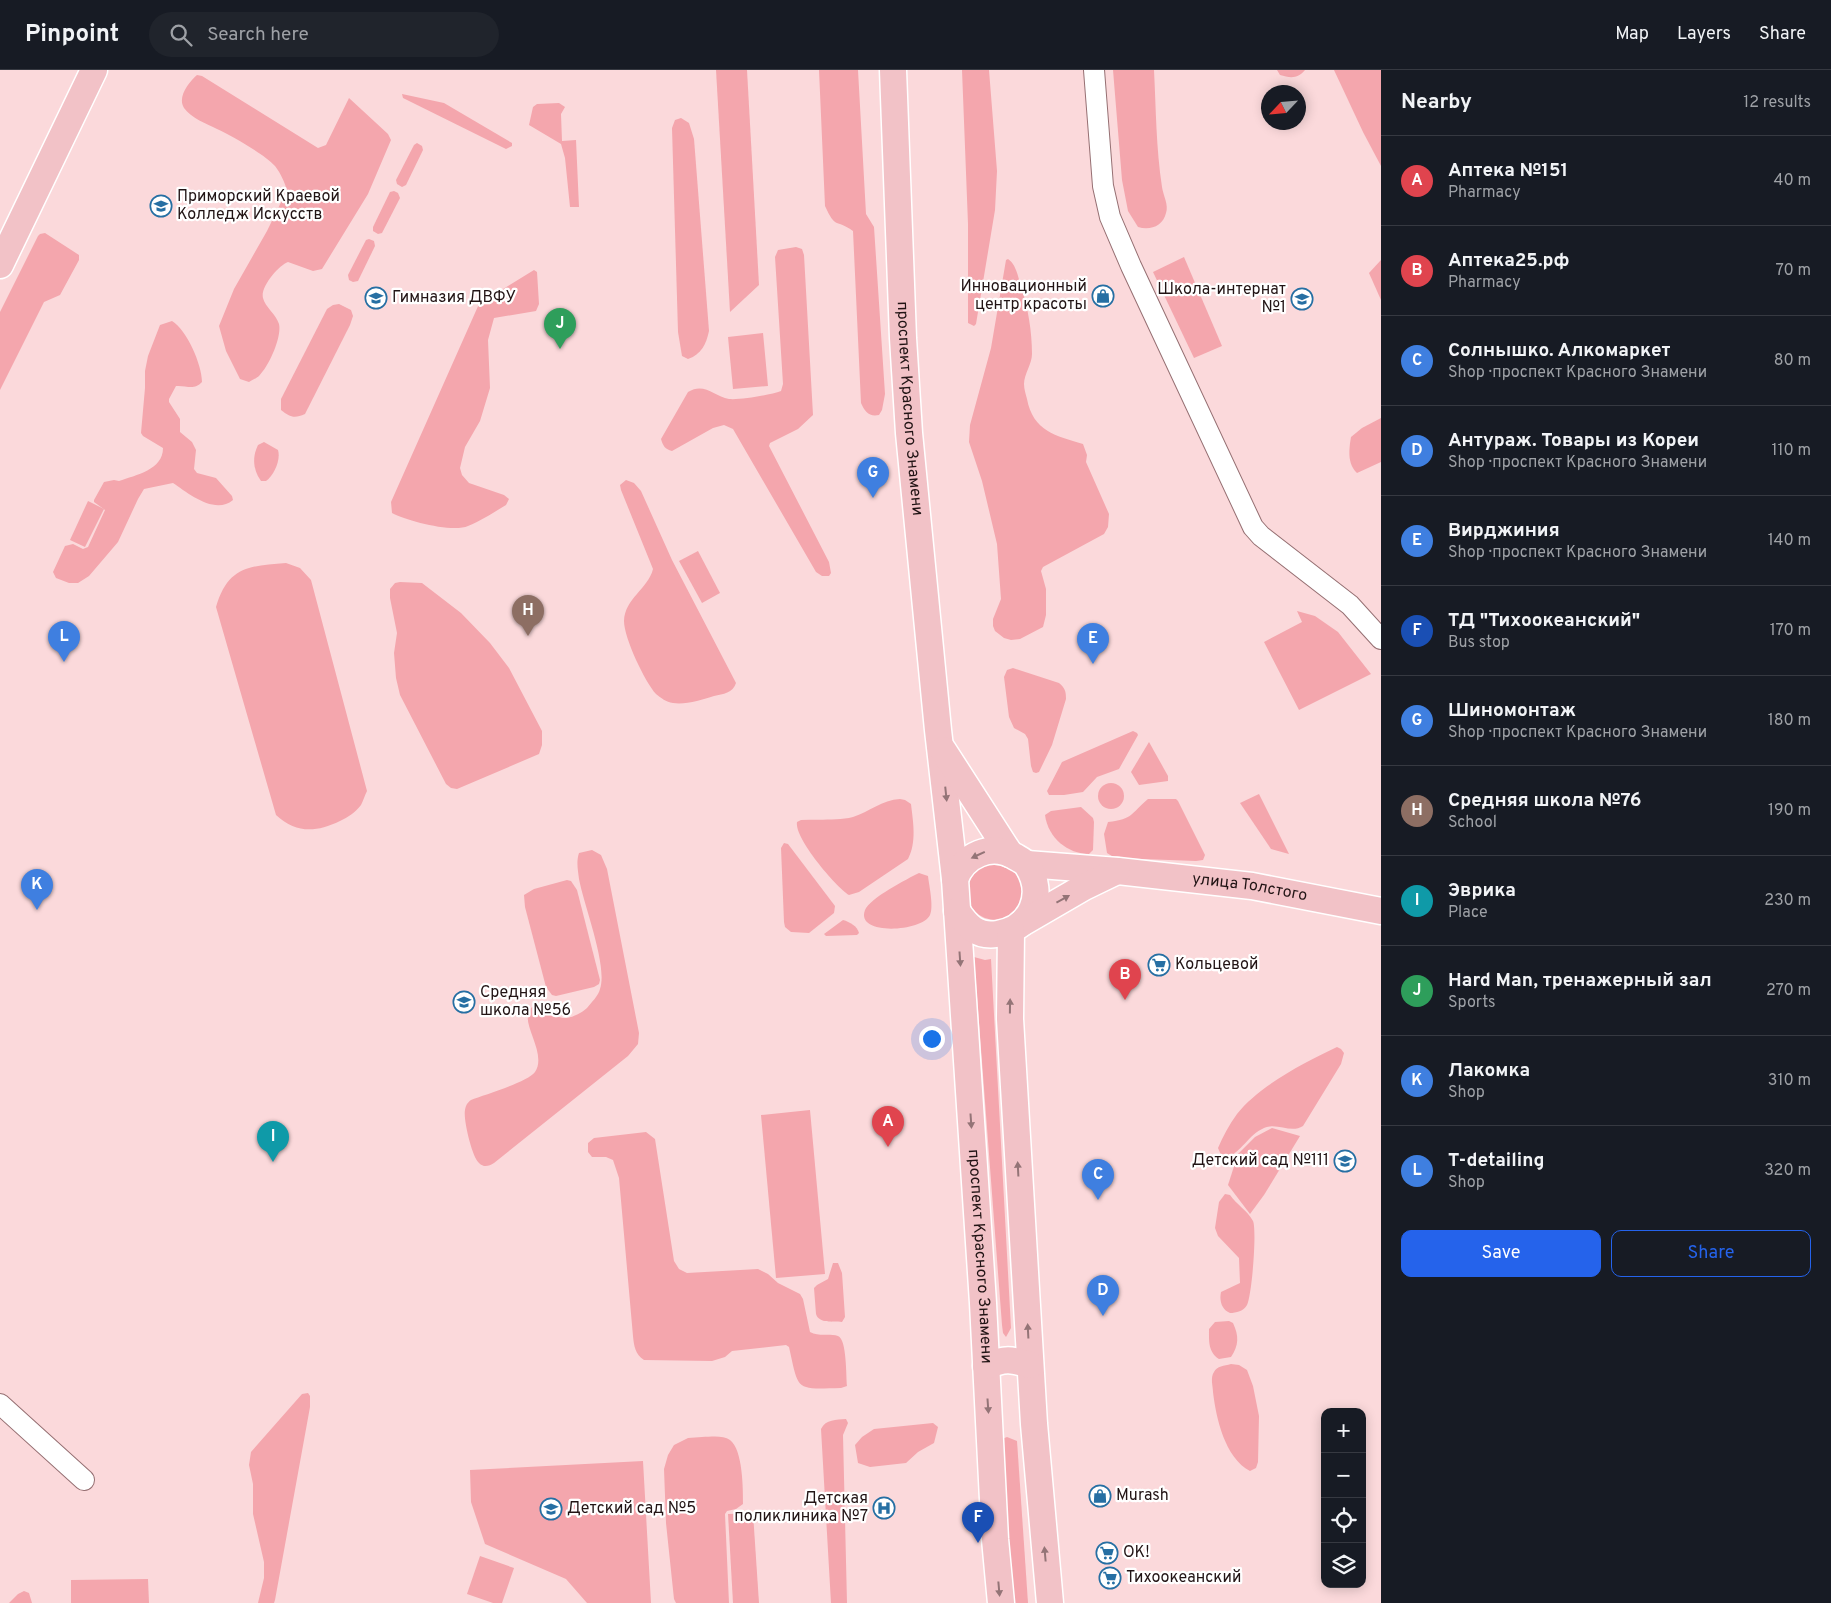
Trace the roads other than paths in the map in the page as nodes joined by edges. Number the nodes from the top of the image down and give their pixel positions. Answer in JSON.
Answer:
{"nodes":[{"id":1,"x":94,"y":70,"type":"edge"},
{"id":2,"x":893,"y":70,"type":"edge"},
{"id":3,"x":1094,"y":70,"type":"edge"},
{"id":4,"x":0,"y":265,"type":"edge"},
{"id":5,"x":1381,"y":639,"type":"edge"},
{"id":6,"x":940,"y":745,"type":"junction"},
{"id":7,"x":1018,"y":859,"type":"junction"},
{"id":8,"x":1118,"y":871,"type":"junction"},
{"id":9,"x":955,"y":879,"type":"junction"},
{"id":10,"x":1381,"y":910,"type":"edge"},
{"id":11,"x":957,"y":911,"type":"junction"},
{"id":12,"x":1016,"y":928,"type":"junction"},
{"id":13,"x":1030,"y":1365,"type":"junction"},
{"id":14,"x":986,"y":1366,"type":"junction"},
{"id":15,"x":0,"y":1404,"type":"edge"},
{"id":16,"x":84,"y":1480,"type":"dead end"},
{"id":17,"x":1001,"y":1603,"type":"edge"},
{"id":18,"x":1050,"y":1603,"type":"edge"}],
"edges":[{"from":1,"to":4,"type":"main road"},
{"from":2,"to":6,"type":"main road","name":"проспект Красного Знамени"},
{"from":3,"to":5,"type":"street"},
{"from":6,"to":7,"type":"main road","name":"проспект Красного Знамени"},
{"from":6,"to":9,"type":"main road","name":"проспект Красного Знамени","one_way":true},
{"from":7,"to":8,"type":"main road","name":"улица Толстого"},
{"from":7,"to":9,"type":"main road","one_way":true},
{"from":7,"to":12,"type":"main road","name":"проспект Красного Знамени"},
{"from":8,"to":10,"type":"main road","name":"улица Толстого"},
{"from":12,"to":8,"type":"main road","one_way":true},
{"from":9,"to":11,"type":"main road","name":"проспект Красного Знамени"},
{"from":11,"to":12,"type":"main road"},
{"from":11,"to":14,"type":"main road","name":"проспект Красного Знамени","one_way":true},
{"from":13,"to":12,"type":"main road","name":"проспект Красного Знамени","one_way":true},
{"from":13,"to":14,"type":"main road"},
{"from":18,"to":13,"type":"main road","name":"проспект Красного Знамени","one_way":true},
{"from":14,"to":17,"type":"main road","name":"проспект Красного Знамени","one_way":true},
{"from":15,"to":16,"type":"street"}]}
